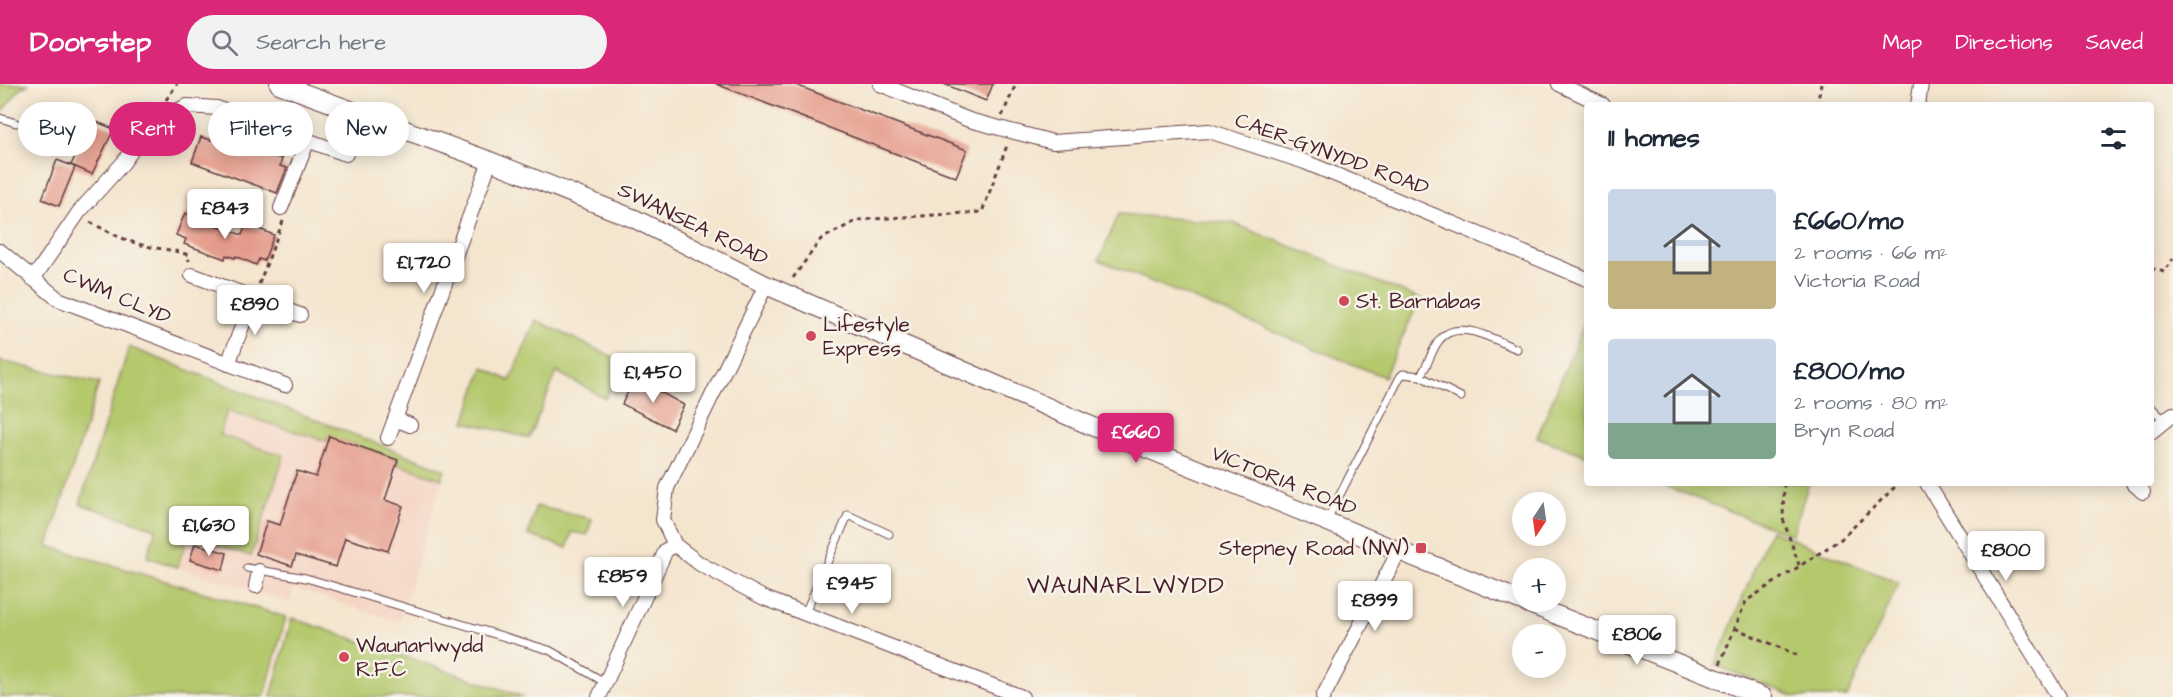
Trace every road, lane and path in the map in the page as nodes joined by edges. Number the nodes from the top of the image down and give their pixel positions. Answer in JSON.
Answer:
{"nodes":[{"id":1,"x":279,"y":84,"type":"edge"},
{"id":2,"x":880,"y":84,"type":"edge"},
{"id":3,"x":1016,"y":84,"type":"edge"},
{"id":4,"x":1559,"y":84,"type":"edge"},
{"id":5,"x":1821,"y":84,"type":"edge"},
{"id":6,"x":1921,"y":84,"type":"edge"},
{"id":7,"x":327,"y":102,"type":"edge"},
{"id":8,"x":1597,"y":102,"type":"edge"},
{"id":9,"x":1818,"y":102,"type":"edge"},
{"id":10,"x":1918,"y":102,"type":"edge"},
{"id":11,"x":208,"y":107,"type":"edge"},
{"id":12,"x":0,"y":118,"type":"edge"},
{"id":13,"x":16,"y":123,"type":"dead end"},
{"id":14,"x":997,"y":129,"type":"junction"},
{"id":15,"x":409,"y":132,"type":"edge"},
{"id":16,"x":1012,"y":133,"type":"junction"},
{"id":17,"x":302,"y":156,"type":"edge"},
{"id":18,"x":490,"y":161,"type":"junction"},
{"id":19,"x":281,"y":208,"type":"joint"},
{"id":20,"x":79,"y":212,"type":"junction"},
{"id":21,"x":0,"y":251,"type":"edge"},
{"id":22,"x":2173,"y":259,"type":"edge"},
{"id":23,"x":2154,"y":269,"type":"edge"},
{"id":24,"x":192,"y":275,"type":"joint"},
{"id":25,"x":1584,"y":278,"type":"edge"},
{"id":26,"x":33,"y":279,"type":"junction"},
{"id":27,"x":775,"y":289,"type":"junction"},
{"id":28,"x":253,"y":297,"type":"junction"},
{"id":29,"x":300,"y":315,"type":"dead end"},
{"id":30,"x":1517,"y":349,"type":"dead end"},
{"id":31,"x":228,"y":364,"type":"junction"},
{"id":32,"x":1420,"y":376,"type":"junction"},
{"id":33,"x":285,"y":385,"type":"dead end"},
{"id":34,"x":1461,"y":397,"type":"dead end"},
{"id":35,"x":2154,"y":409,"type":"edge"},
{"id":36,"x":2168,"y":416,"type":"edge"},
{"id":37,"x":395,"y":419,"type":"junction"},
{"id":38,"x":410,"y":425,"type":"dead end"},
{"id":39,"x":2154,"y":429,"type":"edge"},
{"id":40,"x":388,"y":438,"type":"dead end"},
{"id":41,"x":1784,"y":486,"type":"edge"},
{"id":42,"x":1896,"y":486,"type":"edge"},
{"id":43,"x":1929,"y":486,"type":"edge"},
{"id":44,"x":1326,"y":523,"type":"junction"},
{"id":45,"x":888,"y":534,"type":"dead end"},
{"id":46,"x":675,"y":545,"type":"junction"},
{"id":47,"x":1399,"y":551,"type":"junction"},
{"id":48,"x":1799,"y":565,"type":"junction"},
{"id":49,"x":253,"y":569,"type":"joint"},
{"id":50,"x":256,"y":586,"type":"dead end"},
{"id":51,"x":1512,"y":597,"type":"edge"},
{"id":52,"x":1550,"y":612,"type":"edge"},
{"id":53,"x":805,"y":613,"type":"junction"},
{"id":54,"x":1735,"y":628,"type":"junction"},
{"id":55,"x":1799,"y":656,"type":"dead end"},
{"id":56,"x":1714,"y":678,"type":"junction"},
{"id":57,"x":606,"y":683,"type":"junction"},
{"id":58,"x":599,"y":697,"type":"edge"},
{"id":59,"x":1022,"y":697,"type":"edge"},
{"id":60,"x":1323,"y":697,"type":"edge"},
{"id":61,"x":1763,"y":697,"type":"edge"},
{"id":62,"x":2059,"y":697,"type":"edge"}],
"edges":[{"from":1,"to":7,"type":"main road","name":"SWANSEA ROAD"},
{"from":2,"to":14,"type":"street","name":"CAER-GYNYDD ROAD"},
{"from":3,"to":14,"type":"path"},
{"from":4,"to":8,"type":"street"},
{"from":5,"to":9,"type":"path"},
{"from":6,"to":10,"type":"street"},
{"from":11,"to":20,"type":"street"},
{"from":12,"to":13,"type":"lane"},
{"from":14,"to":16,"type":"street","name":"CAER-GYNYDD ROAD"},
{"from":15,"to":18,"type":"main road","name":"SWANSEA ROAD"},
{"from":16,"to":25,"type":"street","name":"CAER-GYNYDD ROAD"},
{"from":16,"to":27,"type":"path"},
{"from":17,"to":19,"type":"street"},
{"from":18,"to":27,"type":"main road","name":"SWANSEA ROAD"},
{"from":18,"to":37,"type":"street"},
{"from":19,"to":28,"type":"path"},
{"from":20,"to":24,"type":"path"},
{"from":20,"to":26,"type":"street"},
{"from":21,"to":26,"type":"street","name":"CWM CLYD"},
{"from":22,"to":23,"type":"path"},
{"from":24,"to":28,"type":"street"},
{"from":26,"to":31,"type":"street","name":"CWM CLYD"},
{"from":27,"to":44,"type":"main road","name":"VICTORIA ROAD"},
{"from":27,"to":46,"type":"street","name":"SWANSEA ROAD"},
{"from":28,"to":29,"type":"street"},
{"from":28,"to":31,"type":"street"},
{"from":30,"to":32,"type":"lane"},
{"from":31,"to":33,"type":"street","name":"CWM CLYD"},
{"from":32,"to":34,"type":"lane"},
{"from":32,"to":44,"type":"lane"},
{"from":35,"to":36,"type":"lane"},
{"from":36,"to":39,"type":"street"},
{"from":37,"to":38,"type":"street"},
{"from":37,"to":40,"type":"street"},
{"from":41,"to":48,"type":"path"},
{"from":42,"to":48,"type":"path"},
{"from":43,"to":62,"type":"street"},
{"from":44,"to":47,"type":"main road","name":"VICTORIA ROAD"},
{"from":45,"to":53,"type":"lane"},
{"from":46,"to":53,"type":"street","name":"SWANSEA ROAD"},
{"from":46,"to":57,"type":"street"},
{"from":47,"to":51,"type":"main road","name":"VICTORIA ROAD"},
{"from":47,"to":60,"type":"street"},
{"from":48,"to":54,"type":"path"},
{"from":49,"to":50,"type":"street"},
{"from":49,"to":57,"type":"lane"},
{"from":52,"to":56,"type":"main road","name":"VICTORIA ROAD"},
{"from":53,"to":59,"type":"street","name":"SWANSEA ROAD"},
{"from":54,"to":55,"type":"path"},
{"from":54,"to":56,"type":"path"},
{"from":56,"to":61,"type":"main road","name":"VICTORIA ROAD"},
{"from":57,"to":58,"type":"street"}]}
